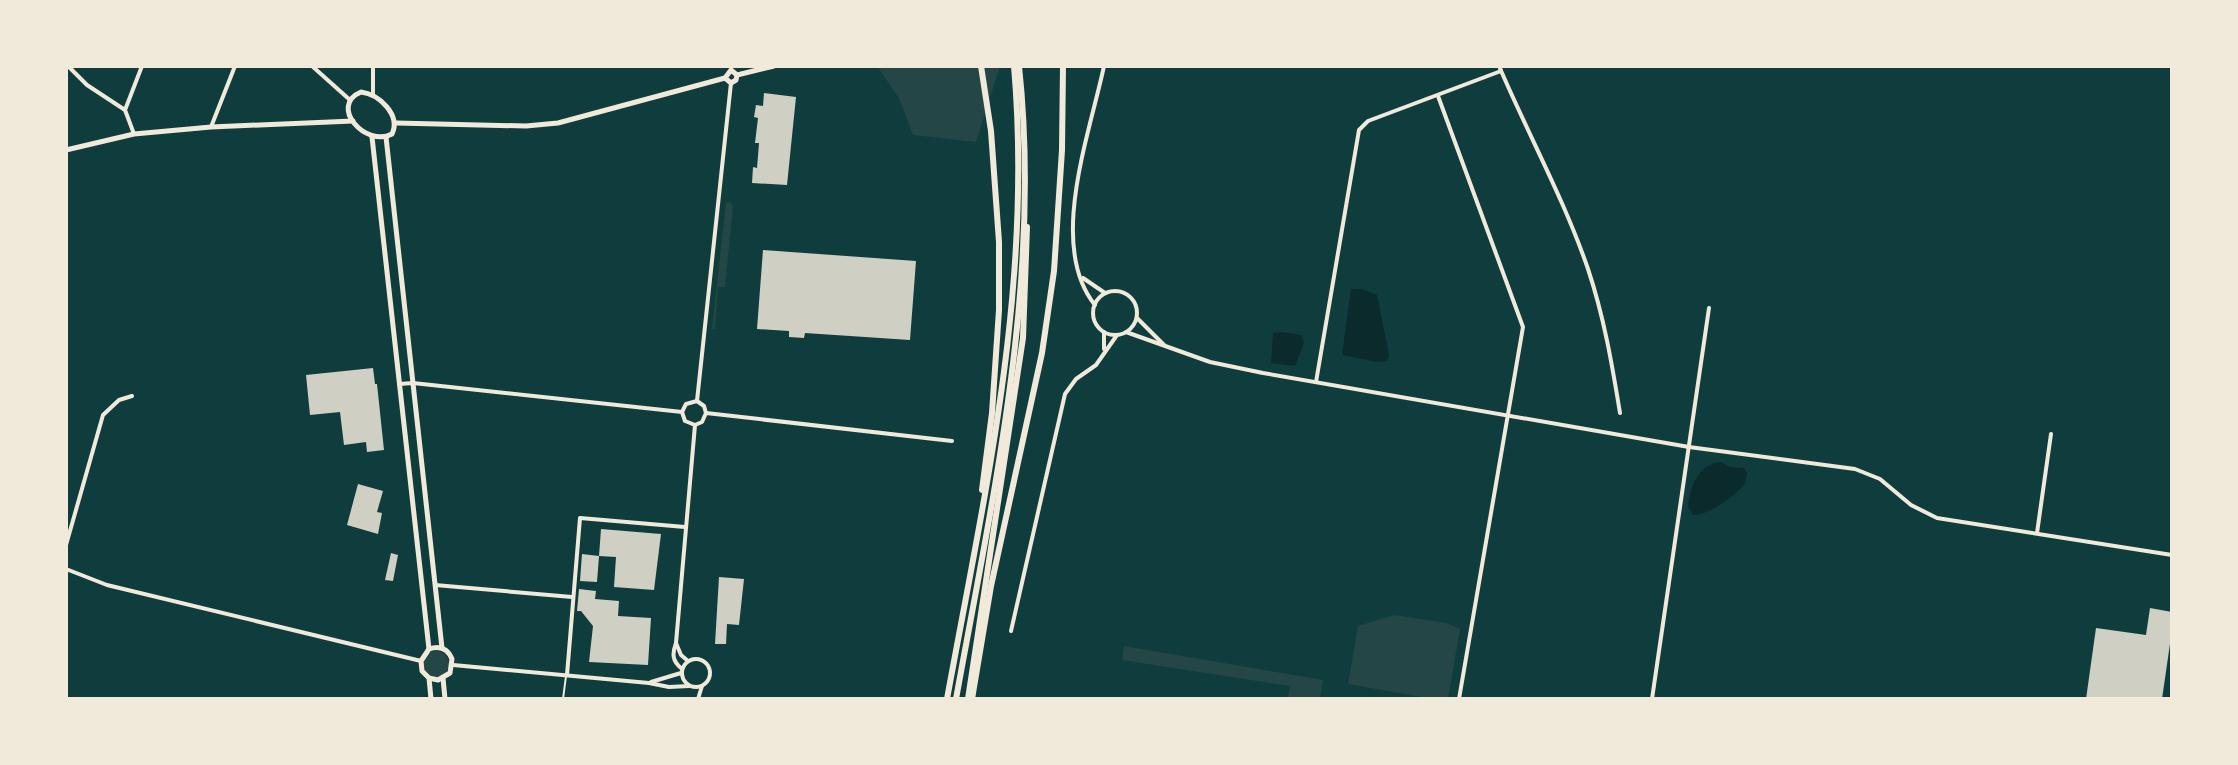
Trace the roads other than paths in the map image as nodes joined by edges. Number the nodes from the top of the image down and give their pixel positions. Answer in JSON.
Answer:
{"nodes":[{"id":1,"x":68,"y":66,"type":"edge"},
{"id":2,"x":142,"y":66,"type":"edge"},
{"id":3,"x":235,"y":66,"type":"edge"},
{"id":4,"x":312,"y":66,"type":"edge"},
{"id":5,"x":373,"y":66,"type":"edge"},
{"id":6,"x":774,"y":66,"type":"edge"},
{"id":7,"x":1016,"y":66,"type":"edge"},
{"id":8,"x":1063,"y":66,"type":"edge"},
{"id":9,"x":1104,"y":66,"type":"edge"},
{"id":10,"x":981,"y":67,"type":"edge"},
{"id":11,"x":732,"y":68,"type":"edge"},
{"id":12,"x":1500,"y":68,"type":"edge"},
{"id":13,"x":737,"y":75,"type":"junction"},
{"id":14,"x":725,"y":78,"type":"junction"},
{"id":15,"x":731,"y":83,"type":"junction"},
{"id":16,"x":373,"y":95,"type":"junction"},
{"id":17,"x":1438,"y":96,"type":"junction"},
{"id":18,"x":350,"y":100,"type":"junction"},
{"id":19,"x":125,"y":110,"type":"junction"},
{"id":20,"x":353,"y":121,"type":"junction"},
{"id":21,"x":396,"y":123,"type":"junction"},
{"id":22,"x":211,"y":127,"type":"junction"},
{"id":23,"x":134,"y":134,"type":"junction"},
{"id":24,"x":372,"y":137,"type":"junction"},
{"id":25,"x":386,"y":137,"type":"junction"},
{"id":26,"x":66,"y":150,"type":"edge"},
{"id":27,"x":1025,"y":202,"type":"junction"},
{"id":28,"x":1081,"y":276,"type":"junction"},
{"id":29,"x":1106,"y":293,"type":"junction"},
{"id":30,"x":1095,"y":305,"type":"junction"},
{"id":31,"x":1709,"y":308,"type":"dead end"},
{"id":32,"x":1137,"y":318,"type":"junction"},
{"id":33,"x":1104,"y":332,"type":"junction"},
{"id":34,"x":1126,"y":332,"type":"junction"},
{"id":35,"x":1117,"y":335,"type":"junction"},
{"id":36,"x":1166,"y":346,"type":"junction"},
{"id":37,"x":1104,"y":351,"type":"junction"},
{"id":38,"x":1316,"y":382,"type":"junction"},
{"id":39,"x":413,"y":383,"type":"junction"},
{"id":40,"x":399,"y":384,"type":"junction"},
{"id":41,"x":132,"y":396,"type":"dead end"},
{"id":42,"x":697,"y":401,"type":"junction"},
{"id":43,"x":682,"y":412,"type":"junction"},
{"id":44,"x":706,"y":413,"type":"junction"},
{"id":45,"x":1620,"y":413,"type":"dead end"},
{"id":46,"x":1509,"y":415,"type":"junction"},
{"id":47,"x":695,"y":425,"type":"junction"},
{"id":48,"x":2051,"y":434,"type":"dead end"},
{"id":49,"x":952,"y":441,"type":"dead end"},
{"id":50,"x":1689,"y":447,"type":"junction"},
{"id":51,"x":979,"y":517,"type":"junction"},
{"id":52,"x":685,"y":527,"type":"junction"},
{"id":53,"x":2037,"y":533,"type":"junction"},
{"id":54,"x":66,"y":545,"type":"edge"},
{"id":55,"x":2172,"y":555,"type":"edge"},
{"id":56,"x":66,"y":569,"type":"edge"},
{"id":57,"x":435,"y":585,"type":"junction"},
{"id":58,"x":572,"y":597,"type":"junction"},
{"id":59,"x":1011,"y":631,"type":"dead end"},
{"id":60,"x":676,"y":643,"type":"junction"},
{"id":61,"x":442,"y":648,"type":"junction"},
{"id":62,"x":429,"y":649,"type":"junction"},
{"id":63,"x":421,"y":661,"type":"junction"},
{"id":64,"x":688,"y":661,"type":"junction"},
{"id":65,"x":453,"y":665,"type":"junction"},
{"id":66,"x":681,"y":671,"type":"junction"},
{"id":67,"x":567,"y":675,"type":"junction"},
{"id":68,"x":429,"y":678,"type":"junction"},
{"id":69,"x":443,"y":678,"type":"junction"},
{"id":70,"x":649,"y":683,"type":"junction"},
{"id":71,"x":702,"y":686,"type":"junction"},
{"id":72,"x":691,"y":687,"type":"junction"},
{"id":73,"x":431,"y":699,"type":"edge"},
{"id":74,"x":445,"y":699,"type":"edge"},
{"id":75,"x":563,"y":699,"type":"edge"},
{"id":76,"x":698,"y":699,"type":"edge"},
{"id":77,"x":947,"y":699,"type":"edge"},
{"id":78,"x":956,"y":699,"type":"edge"},
{"id":79,"x":970,"y":699,"type":"edge"},
{"id":80,"x":1459,"y":699,"type":"edge"},
{"id":81,"x":1652,"y":699,"type":"edge"}],
"edges":[{"from":1,"to":19,"type":"street"},
{"from":2,"to":19,"type":"street"},
{"from":3,"to":22,"type":"street"},
{"from":4,"to":18,"type":"street"},
{"from":5,"to":16,"type":"street"},
{"from":6,"to":13,"type":"street"},
{"from":7,"to":27,"type":"main road"},
{"from":7,"to":51,"type":"main road"},
{"from":8,"to":79,"type":"main road"},
{"from":9,"to":28,"type":"street"},
{"from":10,"to":51,"type":"main road"},
{"from":11,"to":13,"type":"street"},
{"from":11,"to":14,"type":"street"},
{"from":12,"to":17,"type":"street"},
{"from":12,"to":45,"type":"street"},
{"from":13,"to":15,"type":"street"},
{"from":14,"to":15,"type":"street"},
{"from":14,"to":21,"type":"street"},
{"from":15,"to":42,"type":"street"},
{"from":16,"to":18,"type":"street"},
{"from":16,"to":21,"type":"street"},
{"from":17,"to":38,"type":"street"},
{"from":17,"to":46,"type":"street"},
{"from":18,"to":20,"type":"street"},
{"from":19,"to":23,"type":"street"},
{"from":20,"to":22,"type":"street"},
{"from":20,"to":24,"type":"street"},
{"from":21,"to":25,"type":"street"},
{"from":22,"to":23,"type":"street"},
{"from":23,"to":26,"type":"street"},
{"from":24,"to":25,"type":"street"},
{"from":24,"to":40,"type":"street"},
{"from":25,"to":39,"type":"street"},
{"from":27,"to":78,"type":"main road"},
{"from":27,"to":79,"type":"main road"},
{"from":28,"to":29,"type":"street"},
{"from":28,"to":30,"type":"street"},
{"from":29,"to":30,"type":"street"},
{"from":29,"to":32,"type":"street"},
{"from":30,"to":33,"type":"street"},
{"from":31,"to":50,"type":"street"},
{"from":32,"to":34,"type":"street"},
{"from":32,"to":36,"type":"street"},
{"from":33,"to":35,"type":"street"},
{"from":33,"to":37,"type":"street"},
{"from":34,"to":35,"type":"street"},
{"from":34,"to":36,"type":"street"},
{"from":35,"to":37,"type":"street"},
{"from":36,"to":38,"type":"street"},
{"from":37,"to":59,"type":"street"},
{"from":38,"to":46,"type":"street"},
{"from":39,"to":40,"type":"street"},
{"from":39,"to":43,"type":"street"},
{"from":39,"to":57,"type":"street"},
{"from":40,"to":62,"type":"street"},
{"from":41,"to":54,"type":"street"},
{"from":42,"to":43,"type":"street"},
{"from":42,"to":44,"type":"street"},
{"from":43,"to":47,"type":"street"},
{"from":44,"to":47,"type":"street"},
{"from":44,"to":49,"type":"street"},
{"from":46,"to":50,"type":"street"},
{"from":46,"to":80,"type":"street"},
{"from":47,"to":52,"type":"street"},
{"from":48,"to":53,"type":"street"},
{"from":50,"to":53,"type":"street"},
{"from":50,"to":81,"type":"street"},
{"from":51,"to":77,"type":"main road"},
{"from":52,"to":58,"type":"street"},
{"from":52,"to":60,"type":"street"},
{"from":53,"to":55,"type":"street"},
{"from":56,"to":63,"type":"street"},
{"from":57,"to":58,"type":"street"},
{"from":57,"to":61,"type":"street"},
{"from":58,"to":67,"type":"street"},
{"from":60,"to":64,"type":"street"},
{"from":60,"to":66,"type":"street"},
{"from":61,"to":62,"type":"street"},
{"from":61,"to":65,"type":"street"},
{"from":62,"to":63,"type":"street"},
{"from":63,"to":68,"type":"street"},
{"from":64,"to":66,"type":"street"},
{"from":64,"to":71,"type":"street"},
{"from":65,"to":67,"type":"street"},
{"from":65,"to":69,"type":"street"},
{"from":66,"to":70,"type":"street"},
{"from":66,"to":72,"type":"street"},
{"from":67,"to":70,"type":"street"},
{"from":67,"to":75,"type":"lane"},
{"from":68,"to":69,"type":"street"},
{"from":68,"to":73,"type":"street"},
{"from":69,"to":74,"type":"street"},
{"from":70,"to":72,"type":"street"},
{"from":71,"to":72,"type":"street"},
{"from":71,"to":76,"type":"street"},
{"from":72,"to":76,"type":"street"}]}
